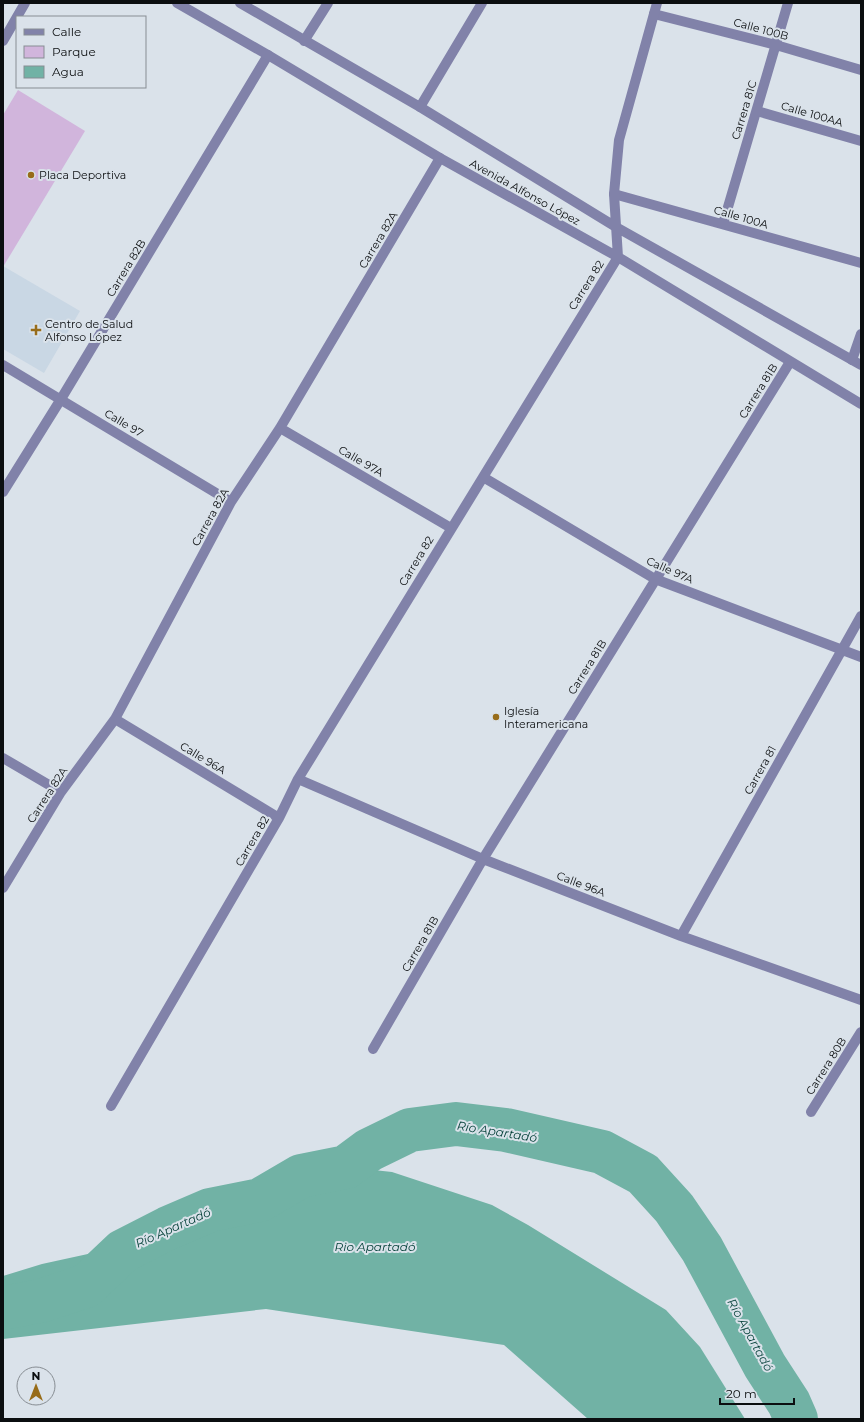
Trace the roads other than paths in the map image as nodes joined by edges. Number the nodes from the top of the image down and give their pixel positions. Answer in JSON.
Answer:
{"nodes":[{"id":1,"x":25,"y":3,"type":"edge"},
{"id":2,"x":177,"y":3,"type":"edge"},
{"id":3,"x":240,"y":3,"type":"edge"},
{"id":4,"x":328,"y":3,"type":"edge"},
{"id":5,"x":482,"y":3,"type":"edge"},
{"id":6,"x":657,"y":3,"type":"edge"},
{"id":7,"x":788,"y":3,"type":"edge"},
{"id":8,"x":654,"y":14,"type":"junction"},
{"id":9,"x":17,"y":16,"type":"edge"},
{"id":10,"x":16,"y":19,"type":"edge"},
{"id":11,"x":3,"y":41,"type":"edge"},
{"id":12,"x":304,"y":41,"type":"junction"},
{"id":13,"x":776,"y":45,"type":"junction"},
{"id":14,"x":268,"y":55,"type":"junction"},
{"id":15,"x":861,"y":70,"type":"edge"},
{"id":16,"x":420,"y":107,"type":"junction"},
{"id":17,"x":756,"y":111,"type":"junction"},
{"id":18,"x":861,"y":141,"type":"edge"},
{"id":19,"x":440,"y":158,"type":"junction"},
{"id":20,"x":614,"y":194,"type":"junction"},
{"id":21,"x":723,"y":224,"type":"junction"},
{"id":22,"x":616,"y":227,"type":"junction"},
{"id":23,"x":618,"y":257,"type":"junction"},
{"id":24,"x":861,"y":263,"type":"edge"},
{"id":25,"x":861,"y":334,"type":"edge"},
{"id":26,"x":860,"y":346,"type":"edge"},
{"id":27,"x":790,"y":362,"type":"junction"},
{"id":28,"x":857,"y":362,"type":"edge"},
{"id":29,"x":3,"y":365,"type":"edge"},
{"id":30,"x":61,"y":399,"type":"junction"},
{"id":31,"x":861,"y":404,"type":"edge"},
{"id":32,"x":280,"y":428,"type":"junction"},
{"id":33,"x":483,"y":477,"type":"junction"},
{"id":34,"x":3,"y":492,"type":"edge"},
{"id":35,"x":231,"y":502,"type":"junction"},
{"id":36,"x":451,"y":528,"type":"junction"},
{"id":37,"x":656,"y":579,"type":"junction"},
{"id":38,"x":861,"y":616,"type":"edge"},
{"id":39,"x":842,"y":650,"type":"junction"},
{"id":40,"x":861,"y":657,"type":"edge"},
{"id":41,"x":115,"y":719,"type":"junction"},
{"id":42,"x":3,"y":758,"type":"edge"},
{"id":43,"x":298,"y":779,"type":"junction"},
{"id":44,"x":61,"y":792,"type":"junction"},
{"id":45,"x":279,"y":818,"type":"junction"},
{"id":46,"x":483,"y":859,"type":"junction"},
{"id":47,"x":3,"y":888,"type":"edge"},
{"id":48,"x":681,"y":936,"type":"junction"},
{"id":49,"x":861,"y":1000,"type":"edge"},
{"id":50,"x":861,"y":1032,"type":"edge"},
{"id":51,"x":373,"y":1049,"type":"dead end"},
{"id":52,"x":111,"y":1106,"type":"dead end"},
{"id":53,"x":811,"y":1112,"type":"dead end"}],
"edges":[{"from":1,"to":9,"type":"street"},
{"from":2,"to":14,"type":"street","name":"Avenida Alfonso López"},
{"from":3,"to":12,"type":"street","name":"Avenida Alfonso López"},
{"from":4,"to":12,"type":"street"},
{"from":5,"to":16,"type":"street"},
{"from":6,"to":8,"type":"street","name":"Carrera 82"},
{"from":7,"to":13,"type":"street","name":"Carrera 81C"},
{"from":8,"to":13,"type":"street","name":"Calle 100B"},
{"from":8,"to":20,"type":"street","name":"Carrera 82"},
{"from":10,"to":11,"type":"street"},
{"from":12,"to":16,"type":"street","name":"Avenida Alfonso López"},
{"from":13,"to":15,"type":"street","name":"Calle 100B"},
{"from":13,"to":17,"type":"street","name":"Carrera 81C"},
{"from":14,"to":19,"type":"street","name":"Avenida Alfonso López"},
{"from":14,"to":30,"type":"street","name":"Carrera 82B"},
{"from":16,"to":22,"type":"street","name":"Avenida Alfonso López"},
{"from":17,"to":18,"type":"street","name":"Calle 100AA"},
{"from":17,"to":21,"type":"street","name":"Carrera 81C"},
{"from":19,"to":23,"type":"street","name":"Avenida Alfonso López"},
{"from":19,"to":32,"type":"street","name":"Carrera 82A"},
{"from":20,"to":21,"type":"street","name":"Calle 100A"},
{"from":20,"to":22,"type":"street","name":"Carrera 82"},
{"from":21,"to":24,"type":"street","name":"Calle 100A"},
{"from":22,"to":23,"type":"street","name":"Carrera 82"},
{"from":22,"to":28,"type":"street","name":"Avenida Alfonso López"},
{"from":23,"to":27,"type":"street","name":"Avenida Alfonso López"},
{"from":23,"to":33,"type":"street","name":"Carrera 82"},
{"from":25,"to":26,"type":"street"},
{"from":26,"to":28,"type":"street"},
{"from":27,"to":31,"type":"street","name":"Avenida Alfonso López"},
{"from":27,"to":37,"type":"street","name":"Carrera 81B"},
{"from":29,"to":30,"type":"street","name":"Calle 97"},
{"from":30,"to":34,"type":"street","name":"Carrera 82B"},
{"from":30,"to":35,"type":"street","name":"Calle 97"},
{"from":32,"to":35,"type":"street","name":"Carrera 82A"},
{"from":32,"to":36,"type":"street","name":"Calle 97A"},
{"from":33,"to":36,"type":"street","name":"Carrera 82"},
{"from":33,"to":37,"type":"street","name":"Calle 97A"},
{"from":35,"to":41,"type":"street","name":"Carrera 82A"},
{"from":36,"to":43,"type":"street","name":"Carrera 82"},
{"from":37,"to":39,"type":"street","name":"Calle 97A"},
{"from":37,"to":46,"type":"street","name":"Carrera 81B"},
{"from":38,"to":39,"type":"street","name":"Carrera 81"},
{"from":39,"to":40,"type":"street","name":"Calle 97A"},
{"from":39,"to":48,"type":"street","name":"Carrera 81"},
{"from":41,"to":44,"type":"street","name":"Carrera 82A"},
{"from":41,"to":45,"type":"street","name":"Calle 96A"},
{"from":42,"to":44,"type":"street"},
{"from":43,"to":45,"type":"street","name":"Carrera 82"},
{"from":43,"to":46,"type":"street","name":"Calle 96A"},
{"from":44,"to":47,"type":"street","name":"Carrera 82A"},
{"from":45,"to":52,"type":"street","name":"Carrera 82"},
{"from":46,"to":48,"type":"street","name":"Calle 96A"},
{"from":46,"to":51,"type":"street","name":"Carrera 81B"},
{"from":48,"to":49,"type":"street","name":"Calle 96A"},
{"from":50,"to":53,"type":"street","name":"Carrera 80B"}]}
